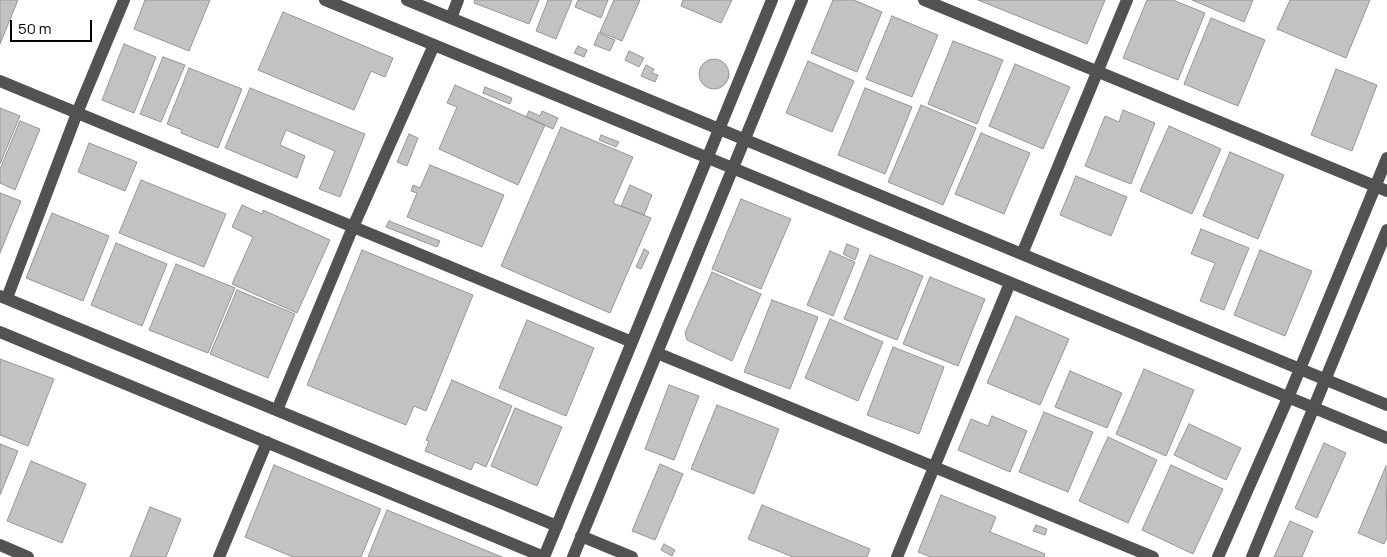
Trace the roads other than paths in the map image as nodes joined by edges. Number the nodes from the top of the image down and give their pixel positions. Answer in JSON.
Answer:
{"nodes":[{"id":1,"x":124,"y":0,"type":"edge"},
{"id":2,"x":325,"y":0,"type":"edge"},
{"id":3,"x":408,"y":0,"type":"edge"},
{"id":4,"x":458,"y":0,"type":"edge"},
{"id":5,"x":772,"y":0,"type":"edge"},
{"id":6,"x":802,"y":0,"type":"edge"},
{"id":7,"x":924,"y":0,"type":"edge"},
{"id":8,"x":1127,"y":0,"type":"edge"},
{"id":9,"x":451,"y":18,"type":"junction"},
{"id":10,"x":434,"y":45,"type":"junction"},
{"id":11,"x":1097,"y":72,"type":"junction"},
{"id":12,"x":0,"y":81,"type":"edge"},
{"id":13,"x":77,"y":113,"type":"junction"},
{"id":14,"x":720,"y":129,"type":"junction"},
{"id":15,"x":745,"y":140,"type":"junction"},
{"id":16,"x":708,"y":158,"type":"junction"},
{"id":17,"x":1387,"y":158,"type":"edge"},
{"id":18,"x":733,"y":168,"type":"junction"},
{"id":19,"x":1381,"y":189,"type":"edge"},
{"id":20,"x":353,"y":227,"type":"junction"},
{"id":21,"x":1387,"y":230,"type":"edge"},
{"id":22,"x":1022,"y":254,"type":"junction"},
{"id":23,"x":1010,"y":283,"type":"junction"},
{"id":24,"x":3,"y":297,"type":"edge"},
{"id":25,"x":0,"y":332,"type":"edge"},
{"id":26,"x":632,"y":342,"type":"junction"},
{"id":27,"x":657,"y":352,"type":"junction"},
{"id":28,"x":1300,"y":369,"type":"junction"},
{"id":29,"x":1325,"y":380,"type":"junction"},
{"id":30,"x":1288,"y":398,"type":"junction"},
{"id":31,"x":1387,"y":405,"type":"edge"},
{"id":32,"x":1313,"y":408,"type":"junction"},
{"id":33,"x":277,"y":410,"type":"junction"},
{"id":34,"x":1387,"y":438,"type":"edge"},
{"id":35,"x":267,"y":442,"type":"junction"},
{"id":36,"x":934,"y":467,"type":"junction"},
{"id":37,"x":557,"y":526,"type":"junction"},
{"id":38,"x":581,"y":536,"type":"junction"},
{"id":39,"x":0,"y":546,"type":"edge"},
{"id":40,"x":28,"y":557,"type":"edge"},
{"id":41,"x":219,"y":557,"type":"edge"},
{"id":42,"x":544,"y":557,"type":"edge"},
{"id":43,"x":573,"y":557,"type":"edge"},
{"id":44,"x":632,"y":557,"type":"edge"},
{"id":45,"x":896,"y":557,"type":"edge"},
{"id":46,"x":1153,"y":557,"type":"edge"},
{"id":47,"x":1218,"y":557,"type":"edge"},
{"id":48,"x":1252,"y":557,"type":"edge"}],
"edges":[{"from":1,"to":13,"type":"street"},
{"from":2,"to":10,"type":"street"},
{"from":3,"to":9,"type":"street"},
{"from":4,"to":9,"type":"street"},
{"from":5,"to":14,"type":"street"},
{"from":6,"to":15,"type":"street"},
{"from":7,"to":11,"type":"street"},
{"from":8,"to":11,"type":"street"},
{"from":9,"to":14,"type":"street"},
{"from":10,"to":16,"type":"street"},
{"from":10,"to":20,"type":"street"},
{"from":11,"to":19,"type":"street"},
{"from":11,"to":22,"type":"street"},
{"from":12,"to":13,"type":"street"},
{"from":13,"to":20,"type":"street"},
{"from":13,"to":24,"type":"street"},
{"from":14,"to":15,"type":"street"},
{"from":14,"to":16,"type":"street"},
{"from":15,"to":18,"type":"street"},
{"from":15,"to":22,"type":"street"},
{"from":16,"to":18,"type":"street"},
{"from":16,"to":26,"type":"street"},
{"from":17,"to":19,"type":"street"},
{"from":18,"to":23,"type":"street"},
{"from":18,"to":27,"type":"street"},
{"from":19,"to":28,"type":"street"},
{"from":20,"to":26,"type":"street"},
{"from":20,"to":33,"type":"street"},
{"from":21,"to":29,"type":"street"},
{"from":22,"to":28,"type":"street"},
{"from":23,"to":30,"type":"street"},
{"from":23,"to":36,"type":"street"},
{"from":24,"to":33,"type":"street"},
{"from":25,"to":35,"type":"street"},
{"from":26,"to":37,"type":"street"},
{"from":27,"to":36,"type":"street"},
{"from":27,"to":38,"type":"street"},
{"from":28,"to":29,"type":"street"},
{"from":28,"to":30,"type":"street"},
{"from":29,"to":31,"type":"street"},
{"from":29,"to":32,"type":"street"},
{"from":30,"to":32,"type":"street"},
{"from":30,"to":47,"type":"street"},
{"from":32,"to":34,"type":"street"},
{"from":32,"to":48,"type":"street"},
{"from":33,"to":37,"type":"street"},
{"from":35,"to":41,"type":"street"},
{"from":35,"to":42,"type":"street"},
{"from":36,"to":45,"type":"street"},
{"from":36,"to":46,"type":"street"},
{"from":37,"to":42,"type":"street"},
{"from":38,"to":43,"type":"street"},
{"from":38,"to":44,"type":"street"},
{"from":39,"to":40,"type":"street"}]}
